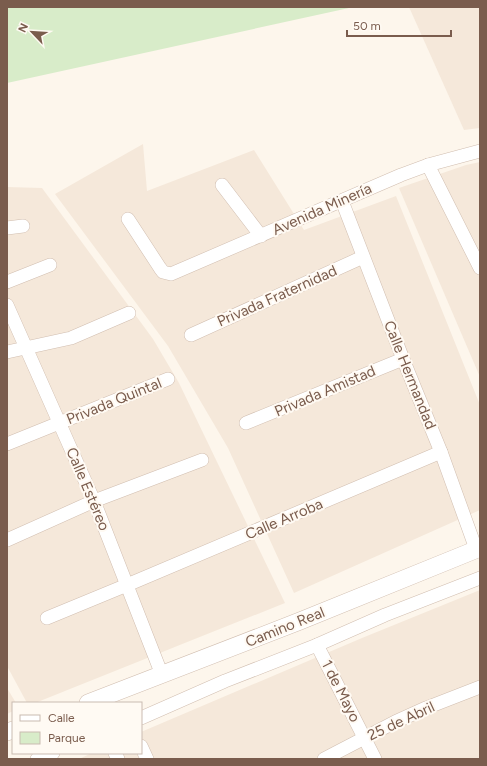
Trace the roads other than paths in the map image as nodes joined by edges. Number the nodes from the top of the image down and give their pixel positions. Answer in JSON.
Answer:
{"nodes":[{"id":1,"x":480,"y":151,"type":"edge"},
{"id":2,"x":428,"y":165,"type":"junction"},
{"id":3,"x":222,"y":185,"type":"dead end"},
{"id":4,"x":342,"y":201,"type":"junction"},
{"id":5,"x":128,"y":219,"type":"dead end"},
{"id":6,"x":23,"y":226,"type":"dead end"},
{"id":7,"x":7,"y":228,"type":"edge"},
{"id":8,"x":261,"y":236,"type":"junction"},
{"id":9,"x":363,"y":257,"type":"junction"},
{"id":10,"x":50,"y":265,"type":"dead end"},
{"id":11,"x":480,"y":268,"type":"edge"},
{"id":12,"x":7,"y":282,"type":"edge"},
{"id":13,"x":7,"y":306,"type":"edge"},
{"id":14,"x":129,"y":313,"type":"dead end"},
{"id":15,"x":191,"y":335,"type":"dead end"},
{"id":16,"x":26,"y":346,"type":"junction"},
{"id":17,"x":7,"y":352,"type":"edge"},
{"id":18,"x":403,"y":359,"type":"junction"},
{"id":19,"x":168,"y":379,"type":"dead end"},
{"id":20,"x":246,"y":423,"type":"dead end"},
{"id":21,"x":60,"y":424,"type":"junction"},
{"id":22,"x":7,"y":444,"type":"edge"},
{"id":23,"x":441,"y":452,"type":"junction"},
{"id":24,"x":202,"y":460,"type":"dead end"},
{"id":25,"x":94,"y":502,"type":"junction"},
{"id":26,"x":7,"y":540,"type":"edge"},
{"id":27,"x":478,"y":549,"type":"edge"},
{"id":28,"x":480,"y":578,"type":"edge"},
{"id":29,"x":127,"y":585,"type":"junction"},
{"id":30,"x":47,"y":618,"type":"dead end"},
{"id":31,"x":317,"y":645,"type":"junction"},
{"id":32,"x":162,"y":674,"type":"junction"},
{"id":33,"x":480,"y":687,"type":"edge"},
{"id":34,"x":116,"y":698,"type":"edge"},
{"id":35,"x":95,"y":702,"type":"edge"},
{"id":36,"x":142,"y":718,"type":"edge"},
{"id":37,"x":364,"y":738,"type":"junction"},
{"id":38,"x":142,"y":748,"type":"edge"},
{"id":39,"x":50,"y":754,"type":"edge"},
{"id":40,"x":37,"y":759,"type":"edge"},
{"id":41,"x":147,"y":759,"type":"edge"},
{"id":42,"x":324,"y":759,"type":"edge"},
{"id":43,"x":375,"y":759,"type":"edge"}],
"edges":[{"from":1,"to":2,"type":"street","name":"Avenida Minería"},
{"from":2,"to":4,"type":"street","name":"Avenida Minería"},
{"from":2,"to":11,"type":"street"},
{"from":3,"to":8,"type":"street"},
{"from":4,"to":8,"type":"street","name":"Avenida Minería"},
{"from":4,"to":9,"type":"street","name":"Calle Hermandad"},
{"from":5,"to":8,"type":"street","name":"Avenida Minería"},
{"from":6,"to":7,"type":"street"},
{"from":9,"to":15,"type":"street","name":"Privada Fraternidad"},
{"from":9,"to":18,"type":"street","name":"Calle Hermandad"},
{"from":10,"to":12,"type":"street"},
{"from":13,"to":16,"type":"street","name":"Calle Estéreo"},
{"from":14,"to":16,"type":"street"},
{"from":16,"to":17,"type":"street"},
{"from":16,"to":21,"type":"street","name":"Calle Estéreo"},
{"from":18,"to":20,"type":"street","name":"Privada Amistad"},
{"from":18,"to":23,"type":"street","name":"Calle Hermandad"},
{"from":19,"to":21,"type":"street","name":"Privada Quintal"},
{"from":21,"to":22,"type":"street","name":"Privada Quintal"},
{"from":21,"to":25,"type":"street","name":"Calle Estéreo"},
{"from":23,"to":27,"type":"street","name":"Calle Hermandad"},
{"from":23,"to":29,"type":"street","name":"Calle Arroba"},
{"from":24,"to":25,"type":"street"},
{"from":25,"to":26,"type":"street"},
{"from":25,"to":29,"type":"street","name":"Calle Estéreo"},
{"from":27,"to":32,"type":"street","name":"Camino Real"},
{"from":28,"to":31,"type":"street","name":"Camino Real"},
{"from":29,"to":30,"type":"street","name":"Calle Arroba"},
{"from":29,"to":32,"type":"street","name":"Calle Estéreo"},
{"from":31,"to":36,"type":"street","name":"Camino Real"},
{"from":31,"to":37,"type":"street","name":"1 de Mayo"},
{"from":32,"to":34,"type":"street","name":"Camino Real"},
{"from":33,"to":37,"type":"street","name":"25 de Abril"},
{"from":34,"to":35,"type":"street","name":"Camino Real"},
{"from":37,"to":42,"type":"street","name":"25 de Abril"},
{"from":37,"to":43,"type":"street","name":"1 de Mayo"},
{"from":38,"to":41,"type":"street"},
{"from":39,"to":40,"type":"street"}]}
